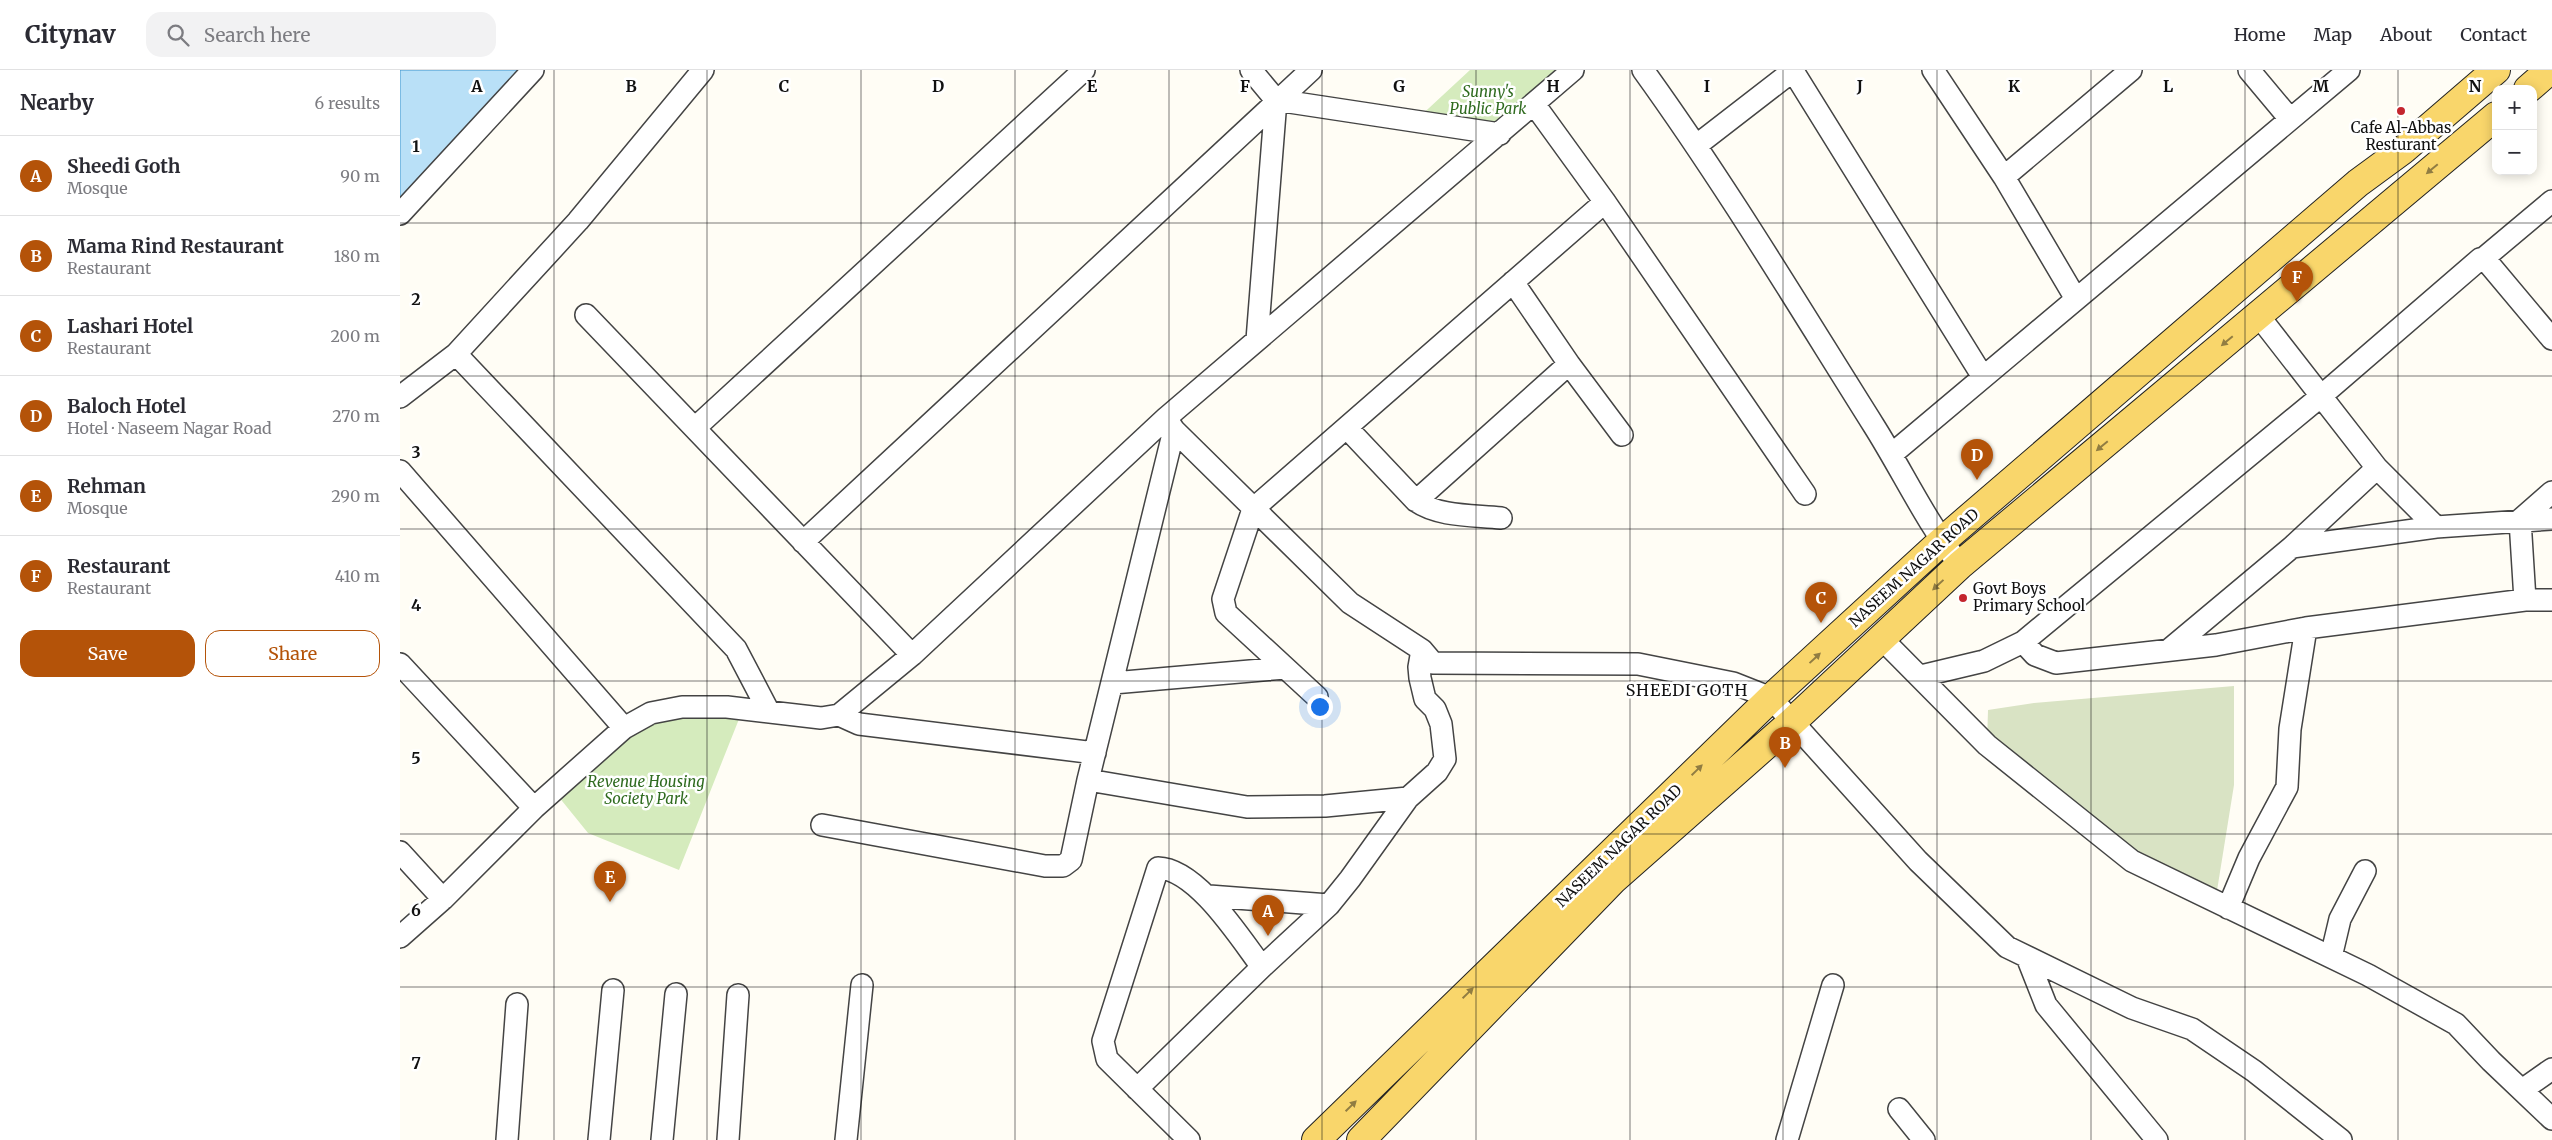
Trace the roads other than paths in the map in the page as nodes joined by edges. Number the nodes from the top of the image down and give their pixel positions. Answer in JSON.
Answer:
{"nodes":[{"id":1,"x":533,"y":70,"type":"edge"},
{"id":2,"x":703,"y":70,"type":"edge"},
{"id":3,"x":1084,"y":70,"type":"edge"},
{"id":4,"x":1251,"y":70,"type":"edge"},
{"id":5,"x":1311,"y":70,"type":"edge"},
{"id":6,"x":1573,"y":70,"type":"edge"},
{"id":7,"x":1644,"y":70,"type":"edge"},
{"id":8,"x":1933,"y":70,"type":"edge"},
{"id":9,"x":2131,"y":70,"type":"edge"},
{"id":10,"x":2250,"y":70,"type":"edge"},
{"id":11,"x":2348,"y":70,"type":"edge"},
{"id":12,"x":2496,"y":70,"type":"edge"},
{"id":13,"x":2550,"y":70,"type":"edge"},
{"id":14,"x":1794,"y":71,"type":"edge"},
{"id":15,"x":2533,"y":85,"type":"edge"},
{"id":16,"x":1276,"y":100,"type":"junction"},
{"id":17,"x":1534,"y":104,"type":"junction"},
{"id":18,"x":2290,"y":119,"type":"junction"},
{"id":19,"x":2492,"y":119,"type":"edge"},
{"id":20,"x":1500,"y":134,"type":"junction"},
{"id":21,"x":1697,"y":145,"type":"junction"},
{"id":22,"x":2004,"y":177,"type":"junction"},
{"id":23,"x":2552,"y":201,"type":"edge"},
{"id":24,"x":1605,"y":202,"type":"junction"},
{"id":25,"x":400,"y":214,"type":"edge"},
{"id":26,"x":2484,"y":258,"type":"junction"},
{"id":27,"x":1513,"y":282,"type":"junction"},
{"id":28,"x":2076,"y":299,"type":"junction"},
{"id":29,"x":586,"y":315,"type":"dead end"},
{"id":30,"x":2258,"y":316,"type":"junction"},
{"id":31,"x":2552,"y":339,"type":"edge"},
{"id":32,"x":1257,"y":340,"type":"junction"},
{"id":33,"x":456,"y":354,"type":"junction"},
{"id":34,"x":1569,"y":364,"type":"junction"},
{"id":35,"x":1983,"y":377,"type":"junction"},
{"id":36,"x":400,"y":397,"type":"edge"},
{"id":37,"x":2320,"y":397,"type":"junction"},
{"id":38,"x":1170,"y":424,"type":"junction"},
{"id":39,"x":695,"y":428,"type":"junction"},
{"id":40,"x":1347,"y":428,"type":"junction"},
{"id":41,"x":1622,"y":436,"type":"dead end"},
{"id":42,"x":1892,"y":454,"type":"junction"},
{"id":43,"x":2378,"y":468,"type":"junction"},
{"id":44,"x":400,"y":471,"type":"edge"},
{"id":45,"x":2552,"y":492,"type":"edge"},
{"id":46,"x":1805,"y":494,"type":"dead end"},
{"id":47,"x":1416,"y":501,"type":"junction"},
{"id":48,"x":1254,"y":509,"type":"junction"},
{"id":49,"x":1501,"y":518,"type":"dead end"},
{"id":50,"x":2552,"y":519,"type":"edge"},
{"id":51,"x":2520,"y":520,"type":"junction"},
{"id":52,"x":2436,"y":527,"type":"junction"},
{"id":53,"x":803,"y":542,"type":"junction"},
{"id":54,"x":1941,"y":542,"type":"junction"},
{"id":55,"x":2292,"y":547,"type":"junction"},
{"id":56,"x":1960,"y":565,"type":"junction"},
{"id":57,"x":2525,"y":600,"type":"junction"},
{"id":58,"x":2552,"y":600,"type":"edge"},
{"id":59,"x":2306,"y":628,"type":"junction"},
{"id":60,"x":1881,"y":638,"type":"junction"},
{"id":61,"x":2023,"y":642,"type":"junction"},
{"id":62,"x":2170,"y":649,"type":"junction"},
{"id":63,"x":1422,"y":650,"type":"junction"},
{"id":64,"x":912,"y":655,"type":"junction"},
{"id":65,"x":400,"y":664,"type":"edge"},
{"id":66,"x":1284,"y":668,"type":"junction"},
{"id":67,"x":1921,"y":676,"type":"junction"},
{"id":68,"x":1113,"y":683,"type":"junction"},
{"id":69,"x":1317,"y":697,"type":"dead end"},
{"id":70,"x":1771,"y":698,"type":"junction"},
{"id":71,"x":769,"y":712,"type":"junction"},
{"id":72,"x":839,"y":715,"type":"junction"},
{"id":73,"x":1792,"y":722,"type":"junction"},
{"id":74,"x":624,"y":728,"type":"junction"},
{"id":75,"x":1095,"y":753,"type":"junction"},
{"id":76,"x":1088,"y":780,"type":"junction"},
{"id":77,"x":1408,"y":798,"type":"junction"},
{"id":78,"x":534,"y":808,"type":"junction"},
{"id":79,"x":822,"y":825,"type":"dead end"},
{"id":80,"x":400,"y":852,"type":"edge"},
{"id":81,"x":2365,"y":871,"type":"dead end"},
{"id":82,"x":1209,"y":896,"type":"junction"},
{"id":83,"x":443,"y":899,"type":"junction"},
{"id":84,"x":1328,"y":905,"type":"junction"},
{"id":85,"x":2228,"y":908,"type":"junction"},
{"id":86,"x":400,"y":936,"type":"edge"},
{"id":87,"x":2027,"y":957,"type":"junction"},
{"id":88,"x":2331,"y":957,"type":"junction"},
{"id":89,"x":1262,"y":967,"type":"junction"},
{"id":90,"x":862,"y":985,"type":"dead end"},
{"id":91,"x":1833,"y":985,"type":"dead end"},
{"id":92,"x":613,"y":990,"type":"dead end"},
{"id":93,"x":676,"y":994,"type":"dead end"},
{"id":94,"x":738,"y":995,"type":"dead end"},
{"id":95,"x":517,"y":1004,"type":"dead end"},
{"id":96,"x":2552,"y":1069,"type":"edge"},
{"id":97,"x":1137,"y":1089,"type":"junction"},
{"id":98,"x":2522,"y":1090,"type":"junction"},
{"id":99,"x":1899,"y":1109,"type":"dead end"},
{"id":100,"x":2552,"y":1118,"type":"edge"},
{"id":101,"x":507,"y":1140,"type":"edge"},
{"id":102,"x":599,"y":1140,"type":"edge"},
{"id":103,"x":662,"y":1140,"type":"edge"},
{"id":104,"x":728,"y":1140,"type":"edge"},
{"id":105,"x":846,"y":1140,"type":"edge"},
{"id":106,"x":1189,"y":1140,"type":"edge"},
{"id":107,"x":1316,"y":1140,"type":"edge"},
{"id":108,"x":1361,"y":1140,"type":"edge"},
{"id":109,"x":1787,"y":1140,"type":"edge"},
{"id":110,"x":1924,"y":1140,"type":"edge"},
{"id":111,"x":2157,"y":1140,"type":"edge"},
{"id":112,"x":2341,"y":1140,"type":"edge"}],
"edges":[{"from":1,"to":25,"type":"street"},
{"from":2,"to":33,"type":"street"},
{"from":3,"to":39,"type":"street"},
{"from":4,"to":16,"type":"street"},
{"from":5,"to":16,"type":"street"},
{"from":6,"to":17,"type":"street"},
{"from":7,"to":21,"type":"street"},
{"from":8,"to":22,"type":"street"},
{"from":9,"to":22,"type":"street"},
{"from":10,"to":18,"type":"street"},
{"from":11,"to":18,"type":"street"},
{"from":12,"to":54,"type":"main road","name":"NASEEM NAGAR ROAD"},
{"from":13,"to":15,"type":"main road"},
{"from":14,"to":21,"type":"street"},
{"from":14,"to":35,"type":"street"},
{"from":16,"to":20,"type":"street"},
{"from":16,"to":32,"type":"street"},
{"from":16,"to":53,"type":"street"},
{"from":17,"to":20,"type":"street"},
{"from":17,"to":24,"type":"street"},
{"from":18,"to":28,"type":"street"},
{"from":19,"to":30,"type":"main road","name":"NASEEM NAGAR ROAD","one_way":true},
{"from":20,"to":32,"type":"street"},
{"from":21,"to":42,"type":"street"},
{"from":22,"to":28,"type":"street"},
{"from":23,"to":26,"type":"street"},
{"from":24,"to":27,"type":"street"},
{"from":24,"to":46,"type":"street"},
{"from":26,"to":31,"type":"street"},
{"from":26,"to":37,"type":"street"},
{"from":27,"to":34,"type":"street"},
{"from":27,"to":40,"type":"street"},
{"from":28,"to":35,"type":"street"},
{"from":29,"to":39,"type":"street"},
{"from":30,"to":37,"type":"street"},
{"from":30,"to":56,"type":"main road","name":"NASEEM NAGAR ROAD","one_way":true},
{"from":32,"to":38,"type":"street"},
{"from":33,"to":36,"type":"street"},
{"from":33,"to":71,"type":"street"},
{"from":34,"to":41,"type":"street"},
{"from":34,"to":47,"type":"street"},
{"from":35,"to":42,"type":"street"},
{"from":37,"to":43,"type":"street"},
{"from":37,"to":61,"type":"street"},
{"from":38,"to":48,"type":"street"},
{"from":38,"to":64,"type":"street"},
{"from":38,"to":68,"type":"street"},
{"from":39,"to":53,"type":"street"},
{"from":40,"to":47,"type":"street"},
{"from":40,"to":48,"type":"street"},
{"from":42,"to":54,"type":"street"},
{"from":43,"to":52,"type":"street"},
{"from":43,"to":55,"type":"street"},
{"from":44,"to":74,"type":"street"},
{"from":45,"to":51,"type":"street"},
{"from":47,"to":49,"type":"street"},
{"from":48,"to":63,"type":"street"},
{"from":48,"to":66,"type":"street"},
{"from":50,"to":51,"type":"street"},
{"from":51,"to":52,"type":"street"},
{"from":51,"to":57,"type":"street"},
{"from":52,"to":55,"type":"street"},
{"from":53,"to":64,"type":"street"},
{"from":54,"to":56,"type":"street"},
{"from":70,"to":54,"type":"main road","name":"NASEEM NAGAR ROAD","one_way":true},
{"from":55,"to":62,"type":"street"},
{"from":56,"to":60,"type":"main road","name":"NASEEM NAGAR ROAD","one_way":true},
{"from":57,"to":58,"type":"street"},
{"from":57,"to":59,"type":"street"},
{"from":59,"to":62,"type":"street"},
{"from":59,"to":85,"type":"street"},
{"from":60,"to":67,"type":"street"},
{"from":60,"to":73,"type":"main road","name":"NASEEM NAGAR ROAD"},
{"from":61,"to":62,"type":"street"},
{"from":61,"to":67,"type":"street"},
{"from":63,"to":70,"type":"street"},
{"from":63,"to":77,"type":"street"},
{"from":64,"to":72,"type":"street"},
{"from":65,"to":78,"type":"street"},
{"from":66,"to":68,"type":"street"},
{"from":66,"to":69,"type":"street"},
{"from":67,"to":85,"type":"street"},
{"from":68,"to":75,"type":"street"},
{"from":70,"to":73,"type":"street"},
{"from":107,"to":70,"type":"main road","name":"NASEEM NAGAR ROAD","one_way":true},
{"from":71,"to":72,"type":"street"},
{"from":71,"to":74,"type":"street"},
{"from":72,"to":75,"type":"street"},
{"from":73,"to":87,"type":"street"},
{"from":73,"to":108,"type":"main road","name":"NASEEM NAGAR ROAD"},
{"from":74,"to":78,"type":"street"},
{"from":75,"to":76,"type":"street"},
{"from":76,"to":77,"type":"street"},
{"from":76,"to":79,"type":"street"},
{"from":77,"to":84,"type":"street"},
{"from":78,"to":83,"type":"street"},
{"from":80,"to":83,"type":"street"},
{"from":81,"to":88,"type":"street"},
{"from":82,"to":84,"type":"street"},
{"from":82,"to":89,"type":"street"},
{"from":82,"to":97,"type":"street"},
{"from":83,"to":86,"type":"street"},
{"from":84,"to":89,"type":"street"},
{"from":85,"to":88,"type":"street"},
{"from":87,"to":111,"type":"street"},
{"from":87,"to":112,"type":"street"},
{"from":88,"to":98,"type":"street"},
{"from":89,"to":97,"type":"street"},
{"from":90,"to":105,"type":"street"},
{"from":91,"to":109,"type":"street"},
{"from":92,"to":102,"type":"street"},
{"from":93,"to":103,"type":"street"},
{"from":94,"to":104,"type":"street"},
{"from":95,"to":101,"type":"street"},
{"from":96,"to":98,"type":"street"},
{"from":97,"to":106,"type":"street"},
{"from":98,"to":100,"type":"street"},
{"from":99,"to":110,"type":"street"}]}
